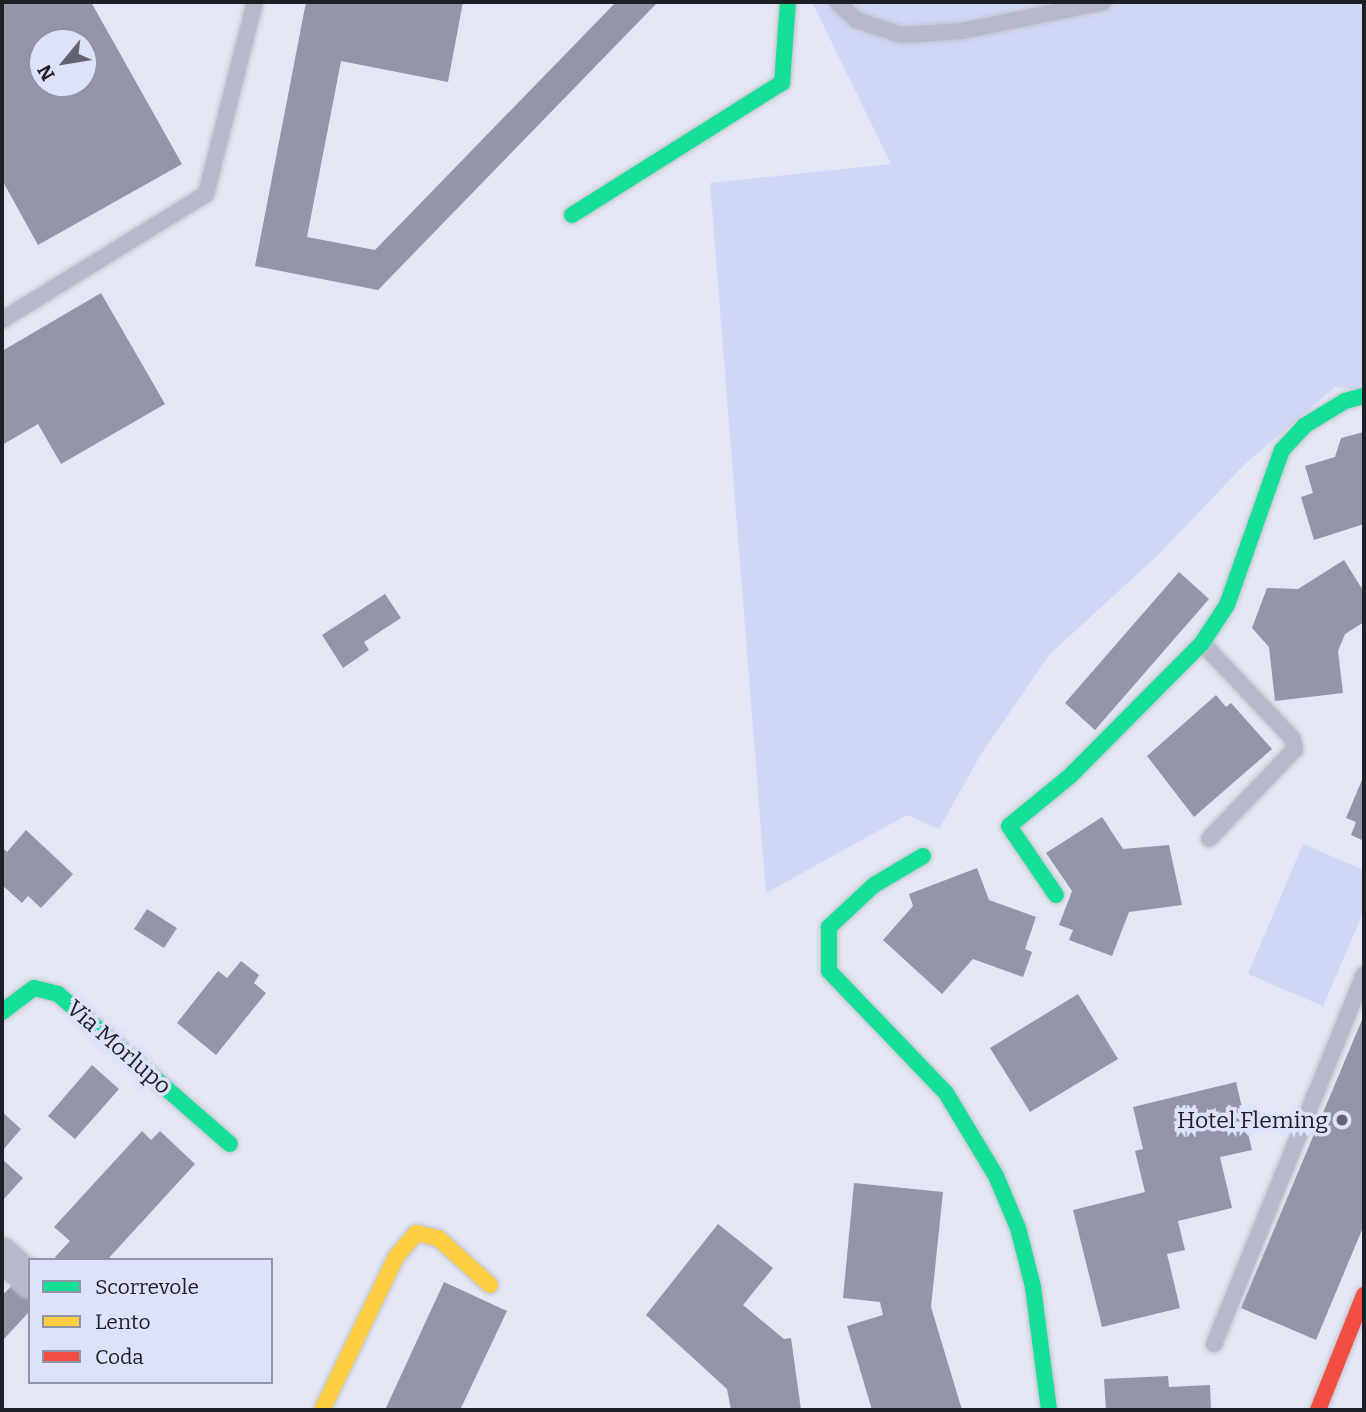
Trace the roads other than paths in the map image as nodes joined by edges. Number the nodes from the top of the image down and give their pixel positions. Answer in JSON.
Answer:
{"nodes":[{"id":1,"x":254,"y":2,"type":"edge"},
{"id":2,"x":788,"y":2,"type":"edge"},
{"id":3,"x":837,"y":2,"type":"edge"},
{"id":4,"x":1103,"y":2,"type":"edge"},
{"id":5,"x":572,"y":215,"type":"dead end"},
{"id":6,"x":2,"y":320,"type":"edge"},
{"id":7,"x":1364,"y":396,"type":"edge"},
{"id":8,"x":1202,"y":643,"type":"junction"},
{"id":9,"x":1209,"y":839,"type":"dead end"},
{"id":10,"x":923,"y":856,"type":"dead end"},
{"id":11,"x":1056,"y":895,"type":"dead end"},
{"id":12,"x":1364,"y":974,"type":"edge"},
{"id":13,"x":2,"y":1012,"type":"edge"},
{"id":14,"x":230,"y":1144,"type":"dead end"},
{"id":15,"x":2,"y":1254,"type":"edge"},
{"id":16,"x":28,"y":1278,"type":"edge"},
{"id":17,"x":490,"y":1284,"type":"dead end"},
{"id":18,"x":1364,"y":1295,"type":"edge"},
{"id":19,"x":1214,"y":1343,"type":"dead end"},
{"id":20,"x":322,"y":1410,"type":"edge"},
{"id":21,"x":1049,"y":1410,"type":"edge"},
{"id":22,"x":1318,"y":1410,"type":"edge"}],
"edges":[{"from":1,"to":6,"type":"lane"},
{"from":2,"to":5,"type":"street"},
{"from":3,"to":4,"type":"lane"},
{"from":7,"to":8,"type":"street"},
{"from":8,"to":9,"type":"lane"},
{"from":8,"to":11,"type":"street"},
{"from":10,"to":21,"type":"street"},
{"from":12,"to":19,"type":"lane"},
{"from":13,"to":14,"type":"street","name":"Via Morlupo"},
{"from":15,"to":16,"type":"street"},
{"from":17,"to":20,"type":"street"},
{"from":18,"to":22,"type":"street"}]}
